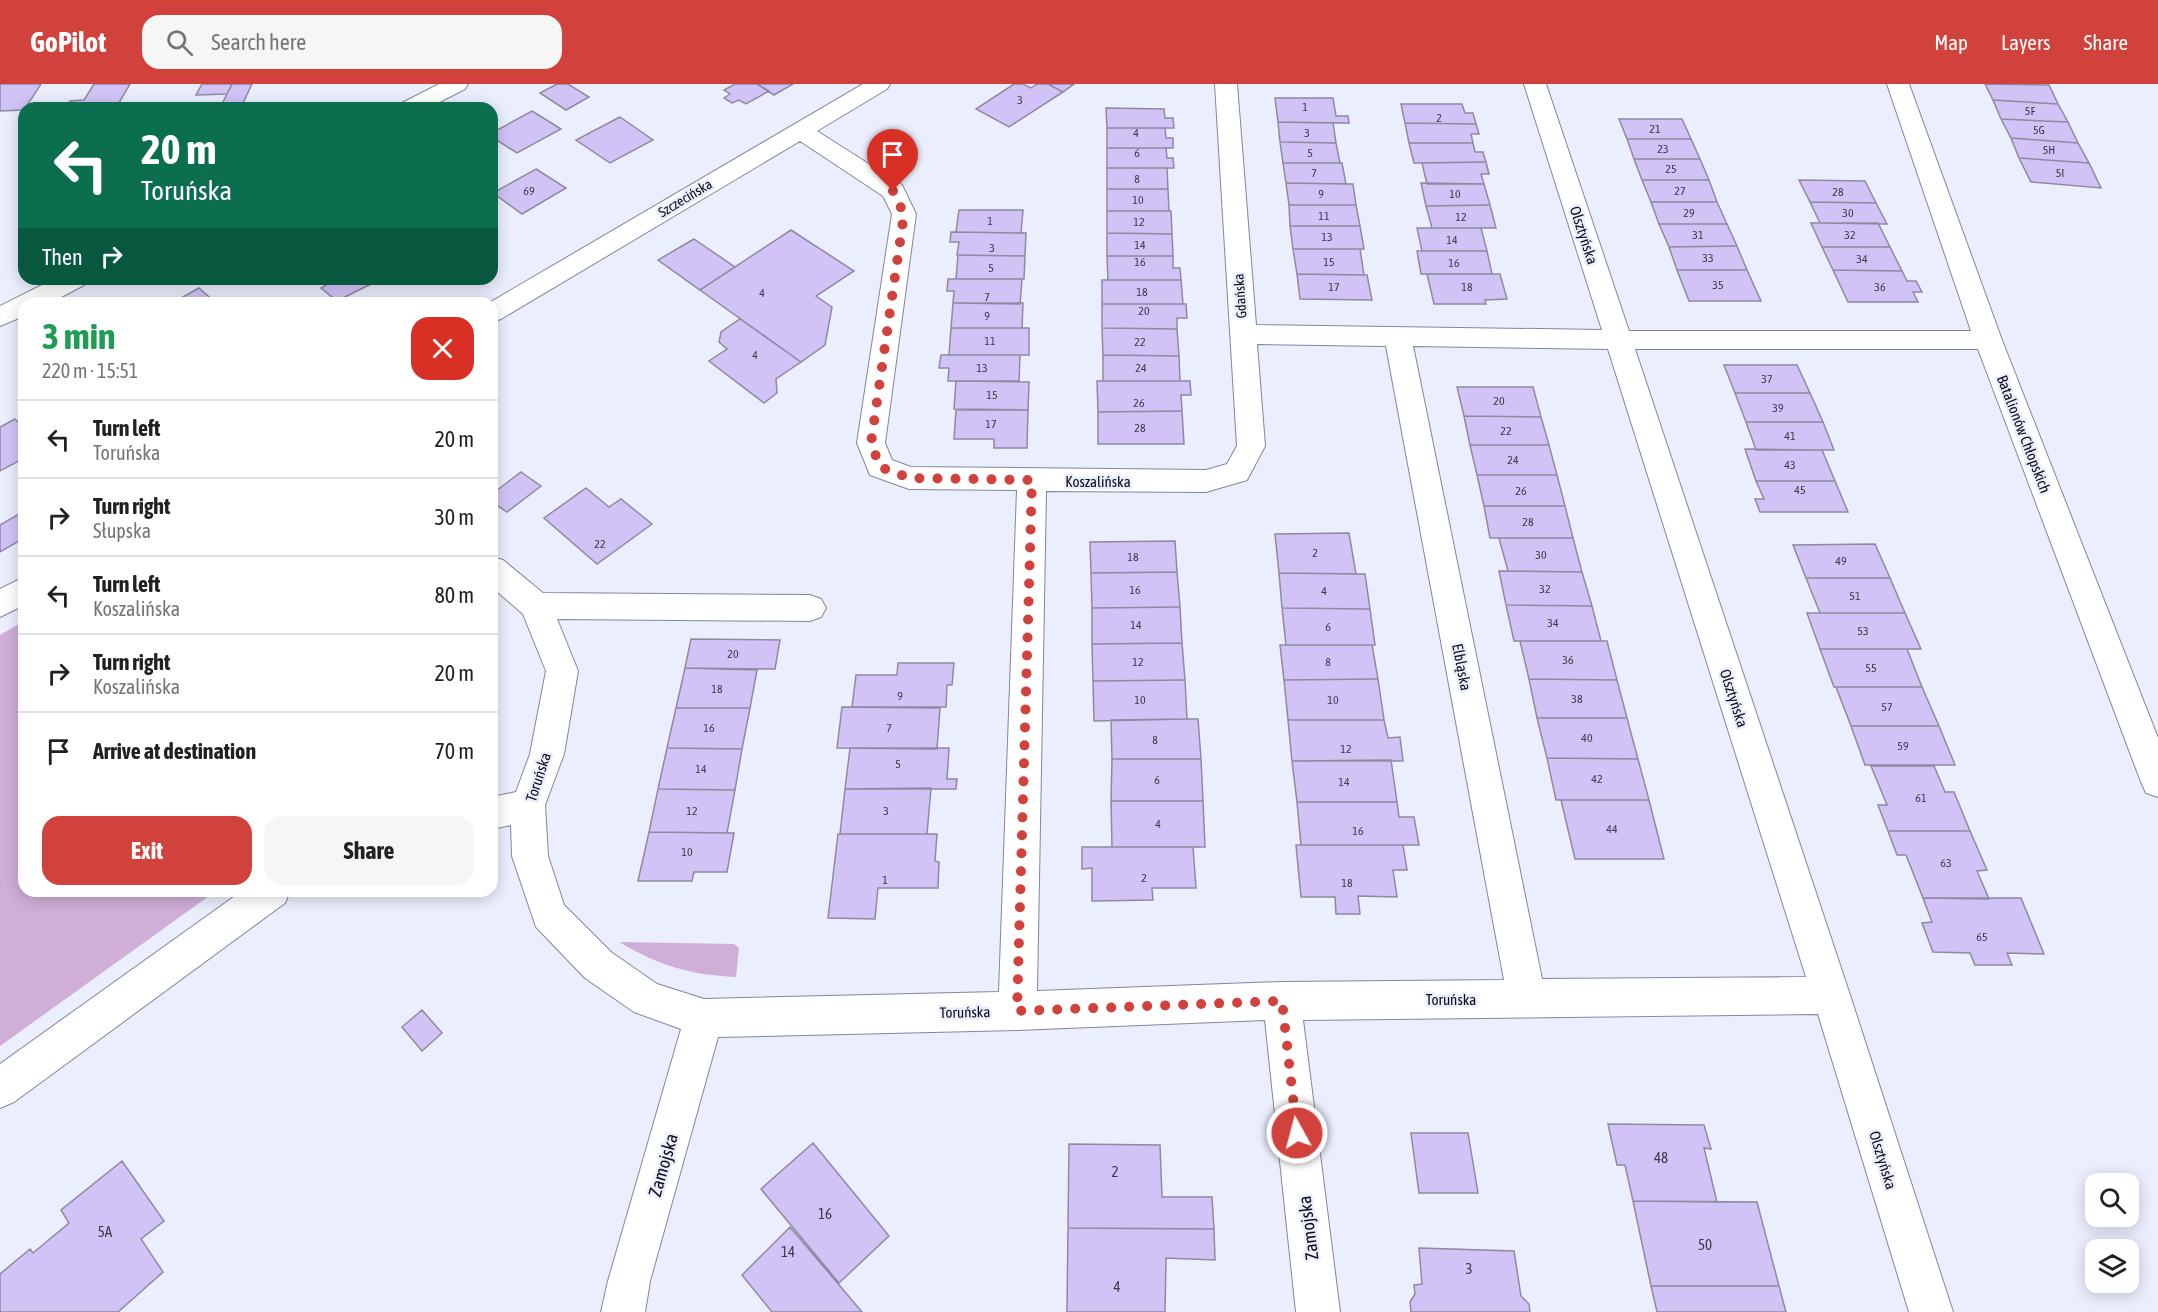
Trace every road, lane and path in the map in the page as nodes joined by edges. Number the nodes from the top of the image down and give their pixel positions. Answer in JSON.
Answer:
{"nodes":[{"id":1,"x":457,"y":84,"type":"edge"},
{"id":2,"x":879,"y":84,"type":"edge"},
{"id":3,"x":1226,"y":84,"type":"edge"},
{"id":4,"x":1535,"y":84,"type":"edge"},
{"id":5,"x":1898,"y":84,"type":"edge"},
{"id":6,"x":422,"y":102,"type":"edge"},
{"id":7,"x":800,"y":130,"type":"junction"},
{"id":8,"x":63,"y":285,"type":"edge"},
{"id":9,"x":40,"y":297,"type":"edge"},
{"id":10,"x":18,"y":308,"type":"edge"},
{"id":11,"x":498,"y":309,"type":"edge"},
{"id":12,"x":0,"y":317,"type":"edge"},
{"id":13,"x":1243,"y":334,"type":"junction"},
{"id":14,"x":1397,"y":335,"type":"junction"},
{"id":15,"x":1618,"y":340,"type":"junction"},
{"id":16,"x":1988,"y":340,"type":"junction"},
{"id":17,"x":1032,"y":480,"type":"junction"},
{"id":18,"x":1206,"y":481,"type":"joint"},
{"id":19,"x":498,"y":574,"type":"edge"},
{"id":20,"x":18,"y":594,"type":"edge"},
{"id":21,"x":0,"y":604,"type":"edge"},
{"id":22,"x":536,"y":606,"type":"junction"},
{"id":23,"x":810,"y":608,"type":"dead end"},
{"id":24,"x":2158,"y":782,"type":"edge"},
{"id":25,"x":528,"y":805,"type":"junction"},
{"id":26,"x":498,"y":812,"type":"edge"},
{"id":27,"x":264,"y":897,"type":"edge"},
{"id":28,"x":1831,"y":996,"type":"junction"},
{"id":29,"x":1527,"y":999,"type":"junction"},
{"id":30,"x":1282,"y":1001,"type":"junction"},
{"id":31,"x":1017,"y":1011,"type":"junction"},
{"id":32,"x":704,"y":1018,"type":"junction"},
{"id":33,"x":0,"y":1088,"type":"edge"},
{"id":34,"x":623,"y":1312,"type":"edge"},
{"id":35,"x":1318,"y":1312,"type":"edge"},
{"id":36,"x":1931,"y":1312,"type":"edge"}],
"edges":[{"from":1,"to":6,"type":"street"},
{"from":2,"to":7,"type":"street","name":"Szczecińska"},
{"from":3,"to":13,"type":"street","name":"Gdańska"},
{"from":4,"to":15,"type":"street","name":"Olsztyńska"},
{"from":5,"to":16,"type":"street","name":"Batalionów Chłopskich"},
{"from":7,"to":11,"type":"street","name":"Szczecińska"},
{"from":7,"to":17,"type":"street","name":"Koszalińska"},
{"from":8,"to":9,"type":"street"},
{"from":10,"to":12,"type":"street"},
{"from":13,"to":14,"type":"street"},
{"from":13,"to":18,"type":"street","name":"Gdańska"},
{"from":14,"to":15,"type":"street"},
{"from":14,"to":29,"type":"street","name":"Elbląska"},
{"from":15,"to":16,"type":"street"},
{"from":15,"to":28,"type":"street","name":"Olsztyńska"},
{"from":16,"to":24,"type":"street","name":"Batalionów Chłopskich"},
{"from":17,"to":18,"type":"street","name":"Koszalińska"},
{"from":17,"to":31,"type":"street"},
{"from":19,"to":22,"type":"street","name":"Toruńska"},
{"from":20,"to":21,"type":"street"},
{"from":22,"to":23,"type":"street"},
{"from":22,"to":25,"type":"street","name":"Toruńska"},
{"from":25,"to":26,"type":"street"},
{"from":25,"to":32,"type":"street","name":"Toruńska"},
{"from":27,"to":33,"type":"street"},
{"from":28,"to":29,"type":"street","name":"Toruńska"},
{"from":28,"to":36,"type":"street","name":"Olsztyńska"},
{"from":29,"to":30,"type":"street","name":"Toruńska"},
{"from":30,"to":31,"type":"street","name":"Toruńska"},
{"from":30,"to":35,"type":"street","name":"Zamojska"},
{"from":31,"to":32,"type":"street","name":"Toruńska"},
{"from":32,"to":34,"type":"street","name":"Zamojska"}]}
